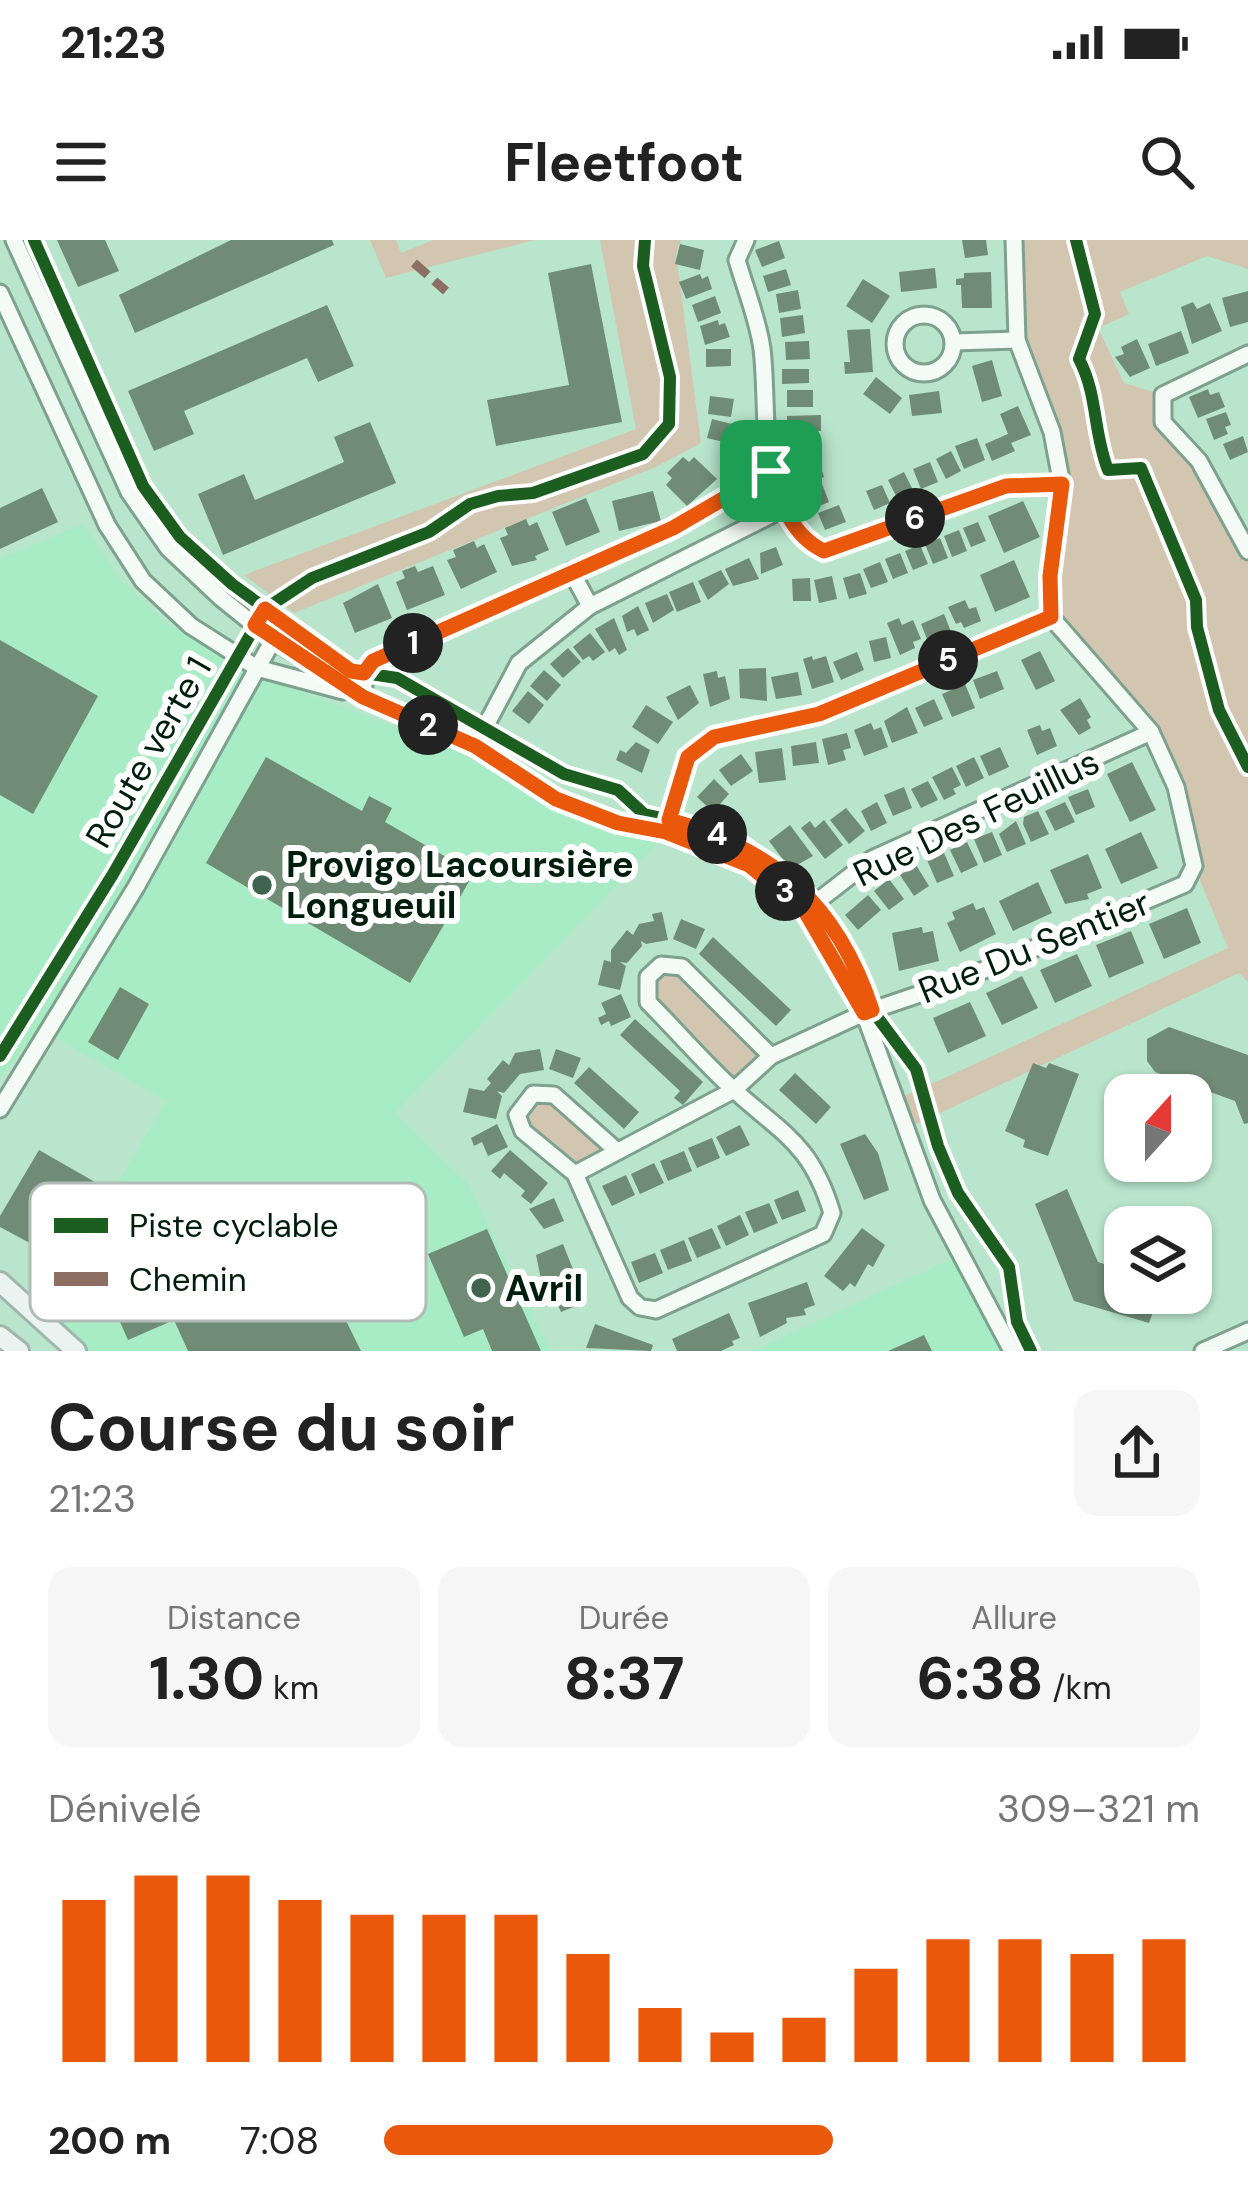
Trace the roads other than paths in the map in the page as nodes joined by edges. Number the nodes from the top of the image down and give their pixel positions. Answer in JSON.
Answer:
{"nodes":[{"id":1,"x":14,"y":240,"type":"edge"},
{"id":2,"x":746,"y":240,"type":"edge"},
{"id":3,"x":1014,"y":240,"type":"edge"},
{"id":4,"x":0,"y":293,"type":"edge"},
{"id":5,"x":1017,"y":340,"type":"junction"},
{"id":6,"x":954,"y":343,"type":"dead end"},
{"id":7,"x":1248,"y":354,"type":"edge"},
{"id":8,"x":771,"y":471,"type":"junction"},
{"id":9,"x":1062,"y":484,"type":"junction"},
{"id":10,"x":783,"y":509,"type":"junction"},
{"id":11,"x":1247,"y":542,"type":"edge"},
{"id":12,"x":571,"y":571,"type":"junction"},
{"id":13,"x":590,"y":606,"type":"junction"},
{"id":14,"x":1051,"y":617,"type":"junction"},
{"id":15,"x":273,"y":640,"type":"junction"},
{"id":16,"x":257,"y":668,"type":"junction"},
{"id":17,"x":363,"y":697,"type":"junction"},
{"id":18,"x":1151,"y":731,"type":"junction"},
{"id":19,"x":475,"y":746,"type":"junction"},
{"id":20,"x":666,"y":832,"type":"junction"},
{"id":21,"x":805,"y":911,"type":"junction"},
{"id":22,"x":864,"y":1013,"type":"junction"},
{"id":23,"x":771,"y":1056,"type":"junction"},
{"id":24,"x":734,"y":1090,"type":"junction"},
{"id":25,"x":0,"y":1109,"type":"edge"},
{"id":26,"x":616,"y":1150,"type":"junction"},
{"id":27,"x":575,"y":1174,"type":"junction"},
{"id":28,"x":0,"y":1282,"type":"edge"},
{"id":29,"x":30,"y":1309,"type":"edge"},
{"id":30,"x":43,"y":1321,"type":"edge"},
{"id":31,"x":1248,"y":1331,"type":"edge"},
{"id":32,"x":0,"y":1336,"type":"edge"},
{"id":33,"x":19,"y":1351,"type":"edge"},
{"id":34,"x":76,"y":1351,"type":"edge"},
{"id":35,"x":1012,"y":1351,"type":"edge"},
{"id":36,"x":1203,"y":1351,"type":"edge"}],
"edges":[{"from":1,"to":15,"type":"street"},
{"from":2,"to":8,"type":"street"},
{"from":3,"to":5,"type":"street"},
{"from":4,"to":16,"type":"street"},
{"from":5,"to":6,"type":"street"},
{"from":5,"to":9,"type":"street"},
{"from":7,"to":11,"type":"street"},
{"from":8,"to":10,"type":"street"},
{"from":8,"to":12,"type":"street"},
{"from":9,"to":10,"type":"street"},
{"from":9,"to":14,"type":"street"},
{"from":10,"to":13,"type":"street"},
{"from":12,"to":13,"type":"street"},
{"from":12,"to":17,"type":"street"},
{"from":13,"to":19,"type":"street"},
{"from":14,"to":18,"type":"street"},
{"from":14,"to":20,"type":"street"},
{"from":15,"to":16,"type":"street"},
{"from":15,"to":17,"type":"street"},
{"from":16,"to":17,"type":"street"},
{"from":16,"to":25,"type":"street"},
{"from":17,"to":19,"type":"street"},
{"from":18,"to":21,"type":"street","name":"Rue Des Feuillus"},
{"from":18,"to":22,"type":"street","name":"Rue Du Sentier"},
{"from":19,"to":20,"type":"street"},
{"from":20,"to":21,"type":"street"},
{"from":21,"to":22,"type":"street"},
{"from":22,"to":23,"type":"street","name":"Rue Du Sentier"},
{"from":22,"to":35,"type":"street"},
{"from":23,"to":24,"type":"street","name":"Rue Du Sentier"},
{"from":23,"to":24,"type":"street"},
{"from":24,"to":26,"type":"street","name":"Rue Du Sentier"},
{"from":24,"to":27,"type":"street"},
{"from":26,"to":27,"type":"street","name":"Rue Du Sentier"},
{"from":26,"to":27,"type":"street"},
{"from":28,"to":29,"type":"main road"},
{"from":30,"to":34,"type":"main road"},
{"from":31,"to":36,"type":"street"},
{"from":32,"to":33,"type":"main road"}]}
